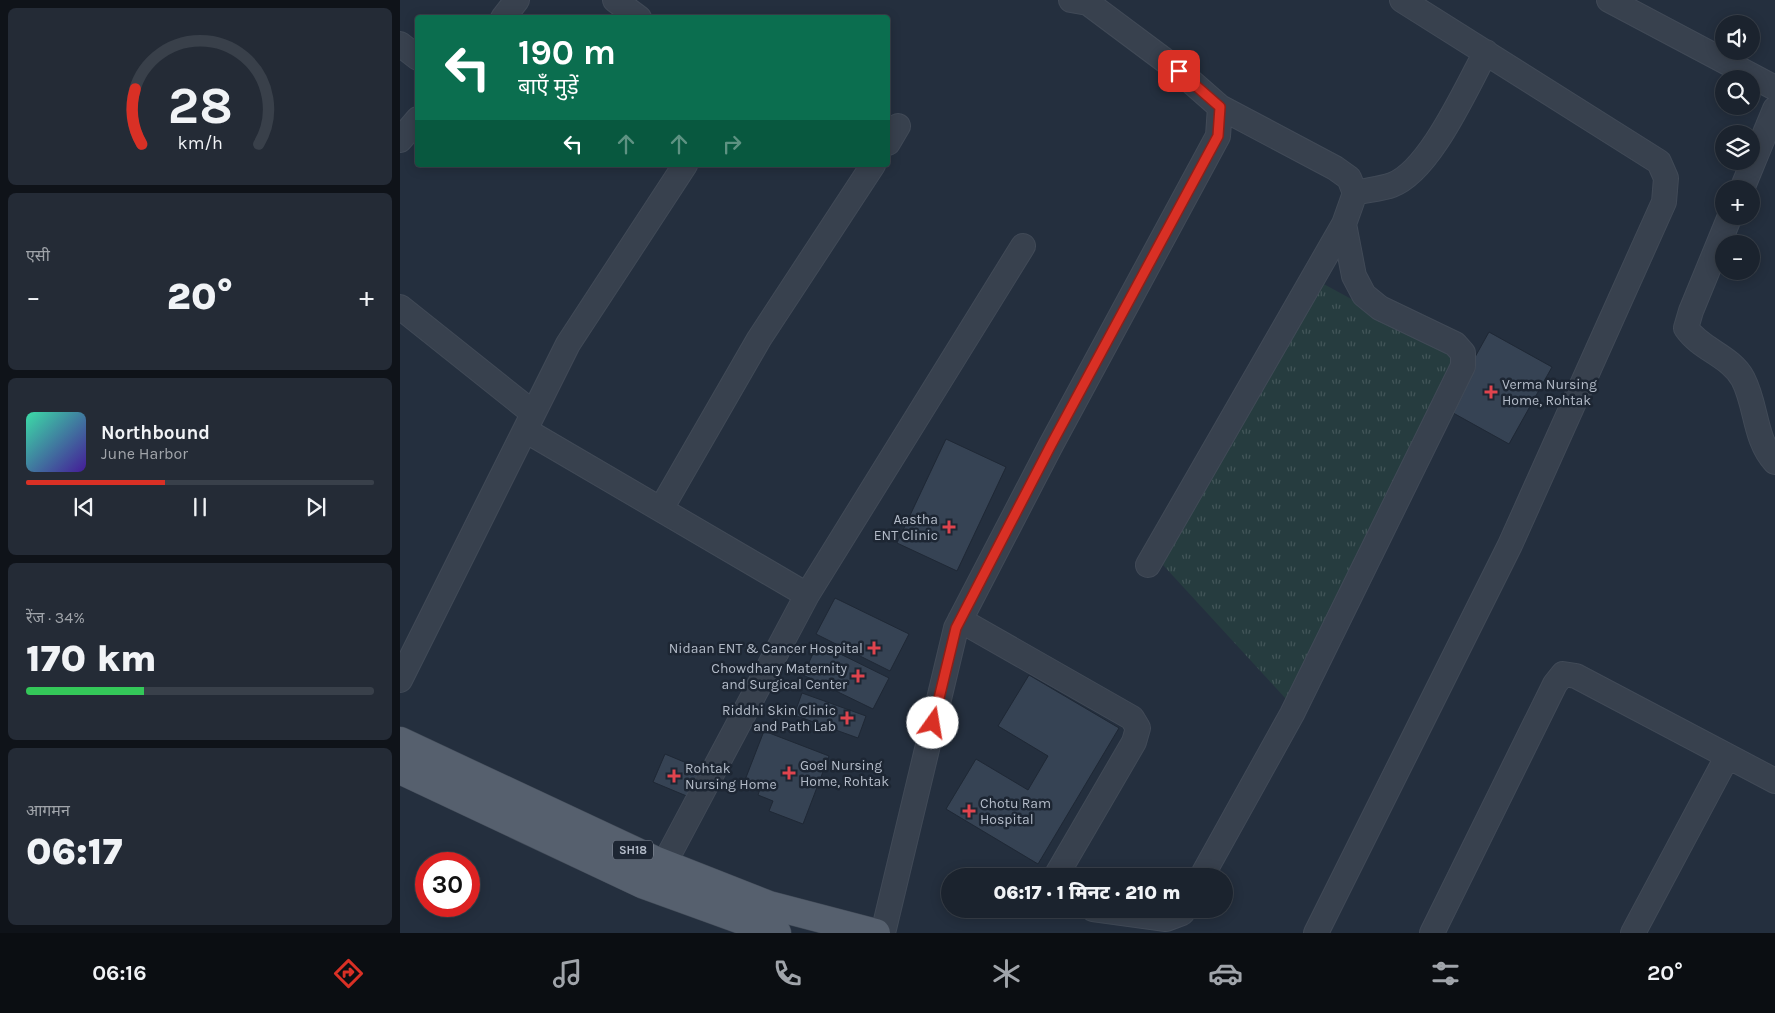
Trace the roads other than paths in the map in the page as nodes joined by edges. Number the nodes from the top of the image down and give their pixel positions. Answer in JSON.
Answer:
{"nodes":[{"id":1,"x":517,"y":0,"type":"edge"},
{"id":2,"x":615,"y":0,"type":"edge"},
{"id":3,"x":1402,"y":0,"type":"edge"},
{"id":4,"x":1609,"y":0,"type":"edge"},
{"id":5,"x":1082,"y":1,"type":"edge"},
{"id":6,"x":505,"y":15,"type":"edge"},
{"id":7,"x":635,"y":15,"type":"edge"},
{"id":8,"x":400,"y":44,"type":"edge"},
{"id":9,"x":1486,"y":52,"type":"junction"},
{"id":10,"x":415,"y":56,"type":"edge"},
{"id":11,"x":1775,"y":88,"type":"edge"},
{"id":12,"x":1220,"y":107,"type":"junction"},
{"id":13,"x":1775,"y":109,"type":"edge"},
{"id":14,"x":415,"y":122,"type":"edge"},
{"id":15,"x":400,"y":140,"type":"edge"},
{"id":16,"x":684,"y":167,"type":"edge"},
{"id":17,"x":872,"y":167,"type":"edge"},
{"id":18,"x":1746,"y":180,"type":"edge"},
{"id":19,"x":1355,"y":193,"type":"junction"},
{"id":20,"x":1344,"y":224,"type":"junction"},
{"id":21,"x":1726,"y":225,"type":"edge"},
{"id":22,"x":1023,"y":246,"type":"dead end"},
{"id":23,"x":400,"y":307,"type":"edge"},
{"id":24,"x":529,"y":421,"type":"junction"},
{"id":25,"x":1775,"y":462,"type":"edge"},
{"id":26,"x":661,"y":509,"type":"junction"},
{"id":27,"x":1148,"y":565,"type":"dead end"},
{"id":28,"x":807,"y":595,"type":"junction"},
{"id":29,"x":960,"y":620,"type":"junction"},
{"id":30,"x":400,"y":680,"type":"edge"},
{"id":31,"x":400,"y":741,"type":"edge"},
{"id":32,"x":400,"y":750,"type":"edge"},
{"id":33,"x":1726,"y":757,"type":"junction"},
{"id":34,"x":400,"y":770,"type":"edge"},
{"id":35,"x":1775,"y":781,"type":"edge"},
{"id":36,"x":664,"y":864,"type":"junction"},
{"id":37,"x":1061,"y":868,"type":"edge"},
{"id":38,"x":1206,"y":868,"type":"edge"},
{"id":39,"x":738,"y":927,"type":"edge"},
{"id":40,"x":777,"y":933,"type":"edge"},
{"id":41,"x":854,"y":933,"type":"edge"},
{"id":42,"x":876,"y":933,"type":"edge"},
{"id":43,"x":883,"y":933,"type":"edge"},
{"id":44,"x":1316,"y":933,"type":"edge"},
{"id":45,"x":1432,"y":933,"type":"edge"},
{"id":46,"x":1634,"y":933,"type":"edge"}],
"edges":[{"from":1,"to":6,"type":"street"},
{"from":2,"to":7,"type":"street"},
{"from":3,"to":9,"type":"street"},
{"from":4,"to":11,"type":"street"},
{"from":5,"to":12,"type":"street"},
{"from":8,"to":10,"type":"street"},
{"from":9,"to":19,"type":"street"},
{"from":9,"to":44,"type":"street"},
{"from":12,"to":19,"type":"street"},
{"from":12,"to":29,"type":"street"},
{"from":13,"to":18,"type":"street"},
{"from":14,"to":15,"type":"street"},
{"from":16,"to":24,"type":"street"},
{"from":17,"to":26,"type":"street"},
{"from":19,"to":20,"type":"street"},
{"from":20,"to":27,"type":"street"},
{"from":20,"to":38,"type":"street"},
{"from":21,"to":25,"type":"street"},
{"from":22,"to":28,"type":"street"},
{"from":23,"to":24,"type":"street"},
{"from":24,"to":26,"type":"street"},
{"from":24,"to":30,"type":"street"},
{"from":26,"to":28,"type":"street"},
{"from":28,"to":36,"type":"street"},
{"from":29,"to":37,"type":"street"},
{"from":29,"to":43,"type":"street"},
{"from":31,"to":36,"type":"main road","number":"SH18"},
{"from":32,"to":41,"type":"main road"},
{"from":33,"to":35,"type":"street"},
{"from":33,"to":45,"type":"street"},
{"from":33,"to":46,"type":"street"},
{"from":34,"to":39,"type":"main road","number":"SH18"},
{"from":36,"to":42,"type":"main road","number":"SH18"},
{"from":39,"to":40,"type":"main road","number":"SH18"}]}
